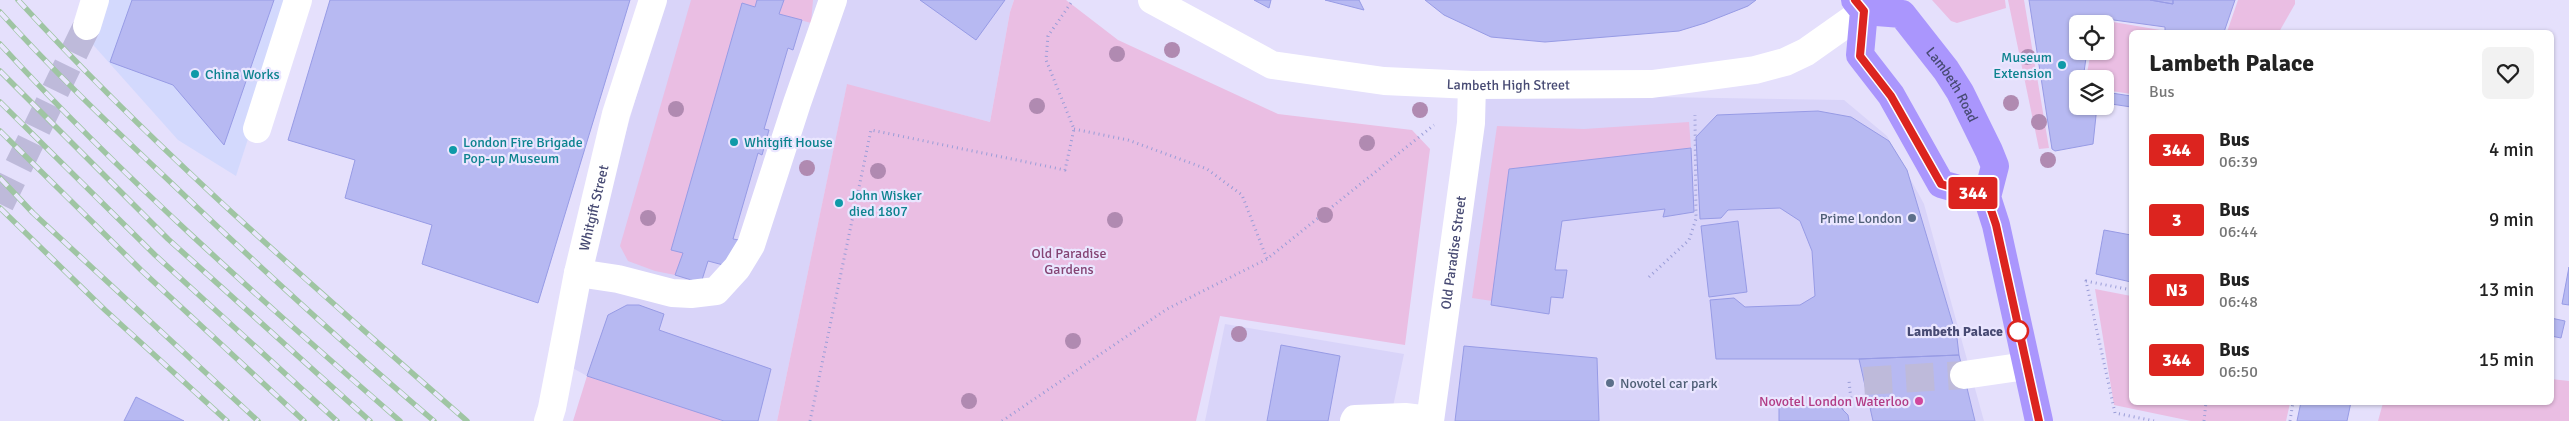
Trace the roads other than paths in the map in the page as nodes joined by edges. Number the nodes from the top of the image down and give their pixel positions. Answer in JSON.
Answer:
{"nodes":[{"id":1,"x":95,"y":0,"type":"edge"},
{"id":2,"x":298,"y":0,"type":"edge"},
{"id":3,"x":653,"y":0,"type":"edge"},
{"id":4,"x":833,"y":0,"type":"edge"},
{"id":5,"x":1152,"y":0,"type":"edge"},
{"id":6,"x":1860,"y":5,"type":"edge"},
{"id":7,"x":87,"y":26,"type":"tunnel mouth"},
{"id":8,"x":1472,"y":85,"type":"junction"},
{"id":9,"x":257,"y":130,"type":"dead end"},
{"id":10,"x":1987,"y":198,"type":"junction"},
{"id":11,"x":578,"y":273,"type":"junction"},
{"id":12,"x":2026,"y":366,"type":"junction"},
{"id":13,"x":1964,"y":376,"type":"tunnel mouth"},
{"id":14,"x":1430,"y":420,"type":"edge"},
{"id":15,"x":548,"y":421,"type":"edge"},
{"id":16,"x":1354,"y":421,"type":"edge"},
{"id":17,"x":2039,"y":421,"type":"edge"}],
"edges":[{"from":1,"to":7,"type":"street"},
{"from":2,"to":9,"type":"street"},
{"from":3,"to":11,"type":"street","name":"Whitgift Street"},
{"from":4,"to":11,"type":"street"},
{"from":5,"to":8,"type":"street","name":"Lambeth High Street"},
{"from":6,"to":8,"type":"street","name":"Lambeth High Street"},
{"from":6,"to":10,"type":"main road"},
{"from":6,"to":10,"type":"main road","name":"Lambeth Road"},
{"from":8,"to":14,"type":"street","name":"Old Paradise Street"},
{"from":10,"to":12,"type":"main road"},
{"from":11,"to":15,"type":"street","name":"Whitgift Street"},
{"from":12,"to":13,"type":"street"},
{"from":12,"to":17,"type":"main road"},
{"from":14,"to":16,"type":"street"}]}
